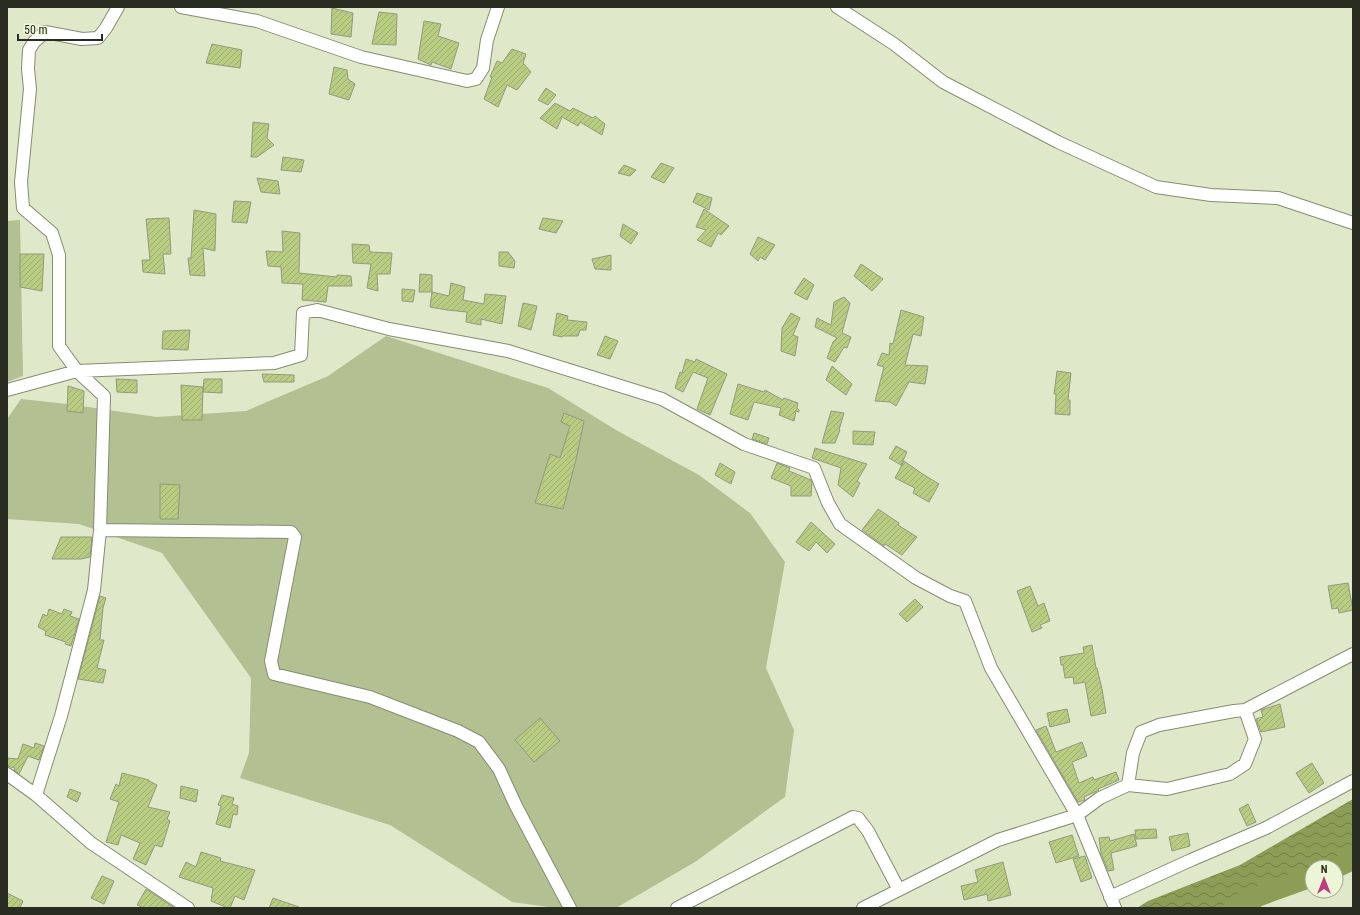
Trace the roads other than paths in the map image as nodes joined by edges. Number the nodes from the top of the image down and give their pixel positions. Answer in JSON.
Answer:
{"nodes":[{"id":1,"x":118,"y":7,"type":"edge"},
{"id":2,"x":181,"y":7,"type":"edge"},
{"id":3,"x":498,"y":7,"type":"edge"},
{"id":4,"x":837,"y":7,"type":"edge"},
{"id":5,"x":1353,"y":223,"type":"edge"},
{"id":6,"x":77,"y":370,"type":"junction"},
{"id":7,"x":7,"y":390,"type":"edge"},
{"id":8,"x":100,"y":530,"type":"junction"},
{"id":9,"x":1352,"y":657,"type":"edge"},
{"id":10,"x":1245,"y":710,"type":"junction"},
{"id":11,"x":7,"y":774,"type":"edge"},
{"id":12,"x":1353,"y":781,"type":"edge"},
{"id":13,"x":1128,"y":786,"type":"junction"},
{"id":14,"x":36,"y":795,"type":"junction"},
{"id":15,"x":1077,"y":815,"type":"junction"},
{"id":16,"x":899,"y":890,"type":"junction"},
{"id":17,"x":1113,"y":904,"type":"edge"},
{"id":18,"x":188,"y":908,"type":"edge"},
{"id":19,"x":570,"y":908,"type":"edge"},
{"id":20,"x":677,"y":908,"type":"edge"},
{"id":21,"x":863,"y":908,"type":"edge"}],
"edges":[{"from":1,"to":6,"type":"street"},
{"from":2,"to":3,"type":"street"},
{"from":4,"to":5,"type":"street"},
{"from":6,"to":7,"type":"street"},
{"from":6,"to":8,"type":"street"},
{"from":6,"to":15,"type":"street"},
{"from":8,"to":14,"type":"street"},
{"from":8,"to":19,"type":"street"},
{"from":9,"to":10,"type":"street"},
{"from":10,"to":13,"type":"street"},
{"from":10,"to":13,"type":"street"},
{"from":11,"to":14,"type":"street"},
{"from":12,"to":17,"type":"street"},
{"from":13,"to":15,"type":"street"},
{"from":14,"to":18,"type":"street"},
{"from":15,"to":16,"type":"street"},
{"from":15,"to":17,"type":"street"},
{"from":16,"to":20,"type":"street"},
{"from":16,"to":21,"type":"street"}]}
